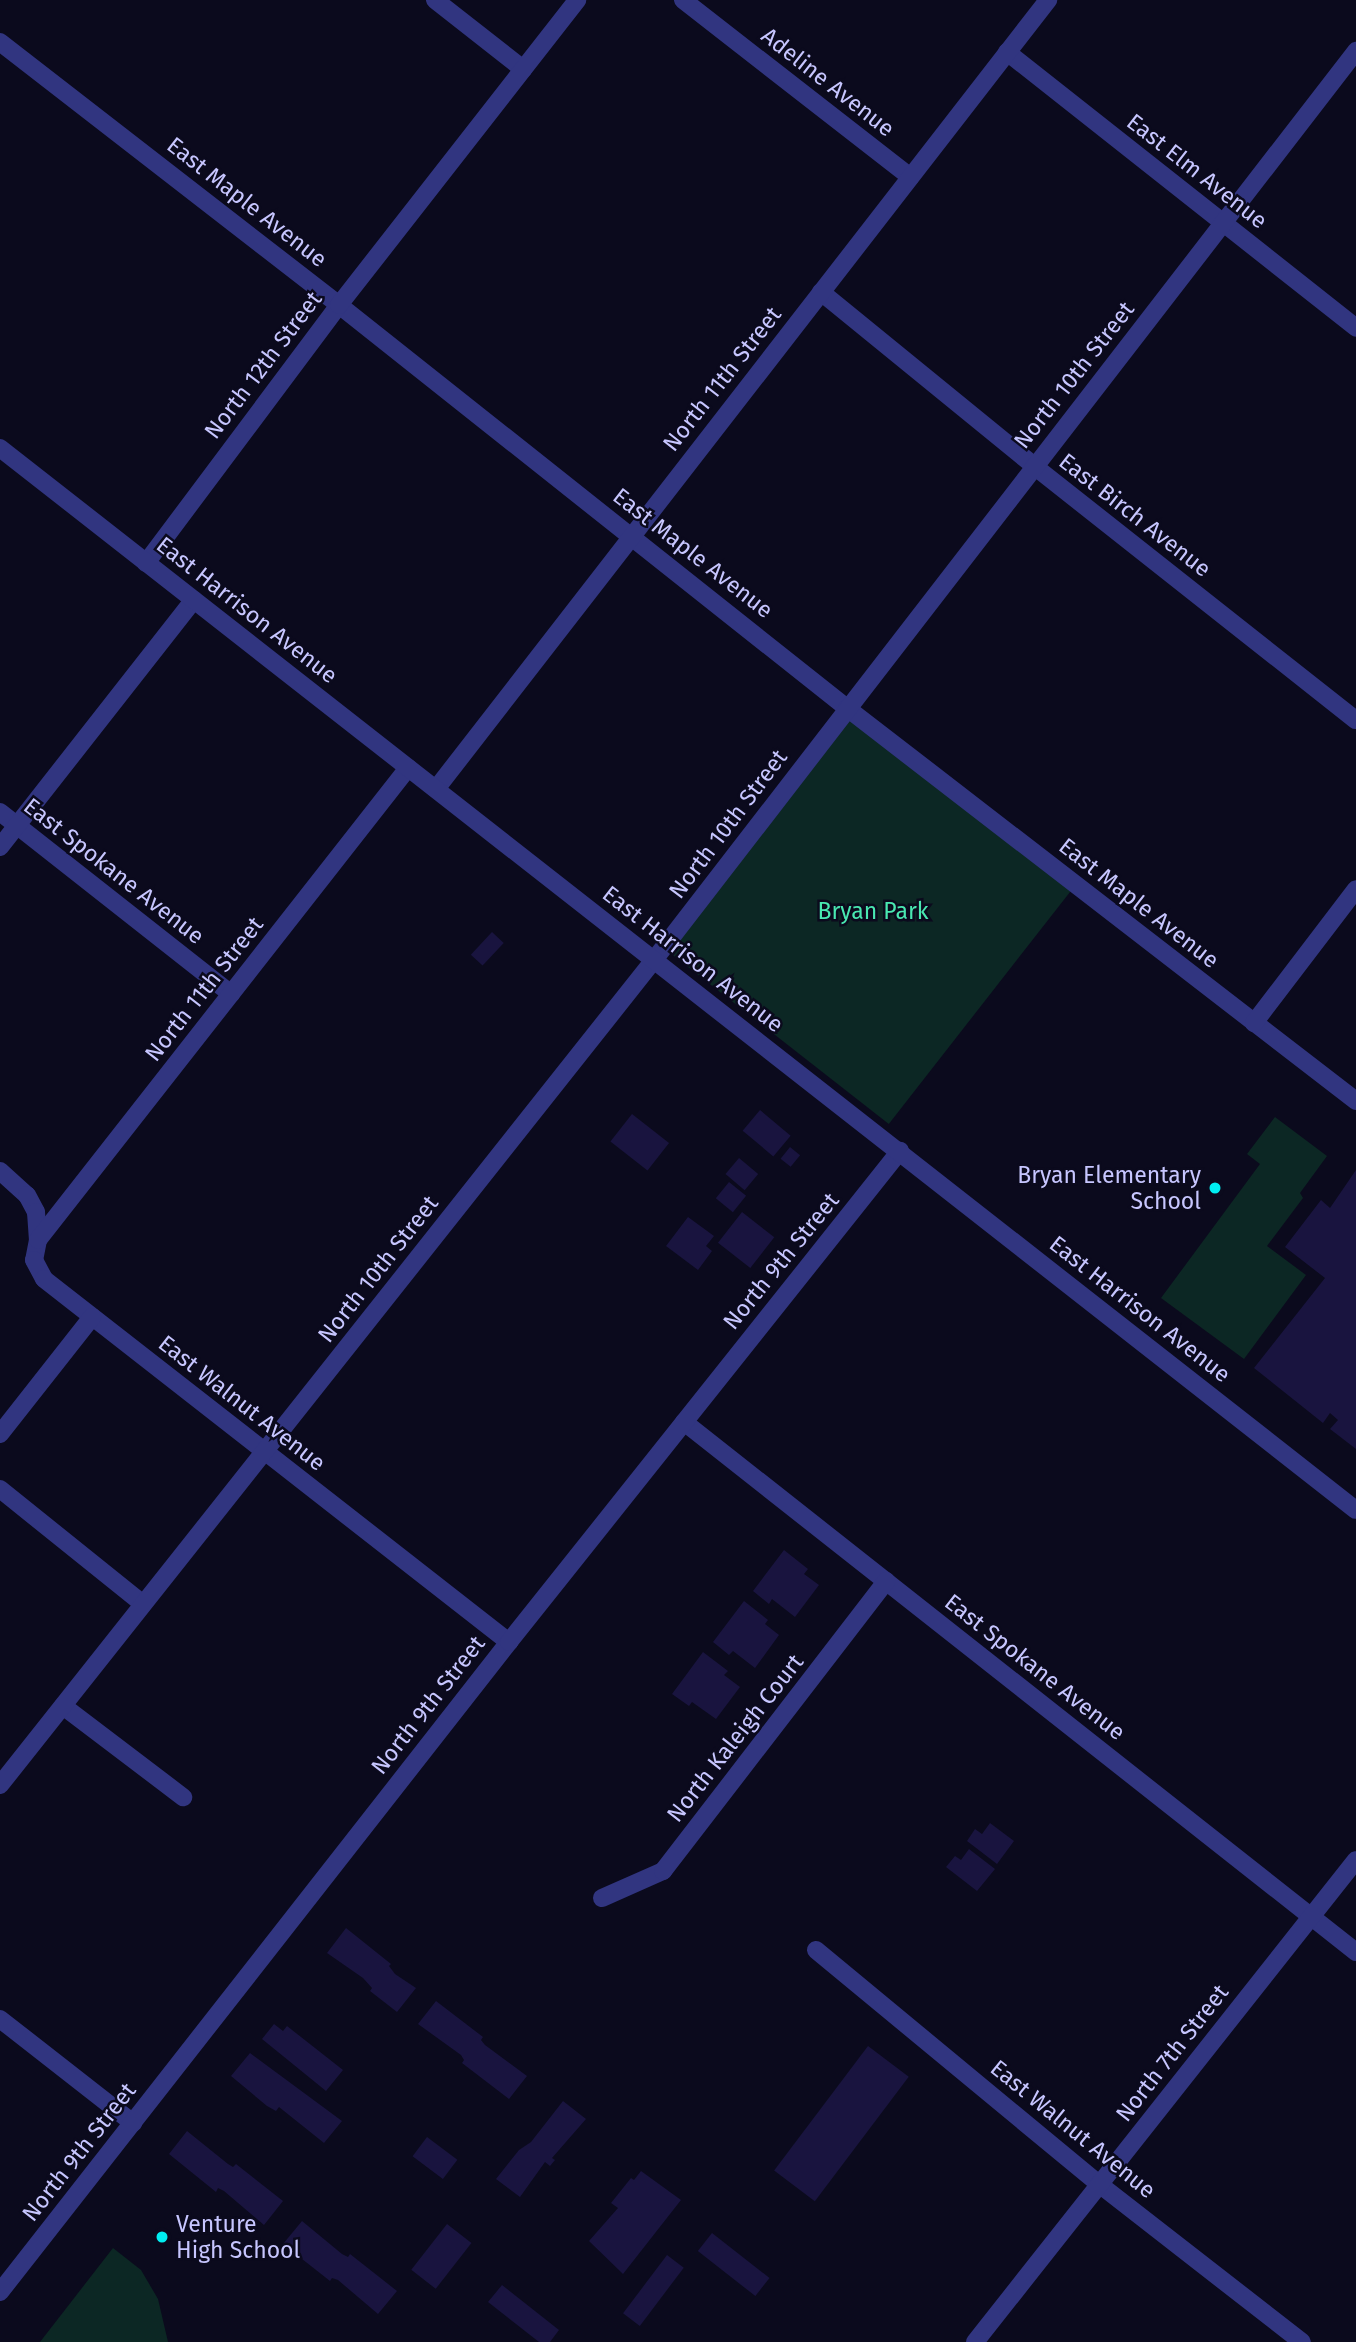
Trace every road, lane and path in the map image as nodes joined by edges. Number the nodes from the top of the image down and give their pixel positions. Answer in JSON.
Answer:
{"nodes":[{"id":1,"x":435,"y":0,"type":"edge"},
{"id":2,"x":577,"y":0,"type":"edge"},
{"id":3,"x":683,"y":0,"type":"edge"},
{"id":4,"x":1048,"y":0,"type":"edge"},
{"id":5,"x":0,"y":42,"type":"edge"},
{"id":6,"x":1356,"y":51,"type":"edge"},
{"id":7,"x":1007,"y":52,"type":"junction"},
{"id":8,"x":523,"y":69,"type":"junction"},
{"id":9,"x":910,"y":177,"type":"junction"},
{"id":10,"x":1223,"y":223,"type":"junction"},
{"id":11,"x":821,"y":292,"type":"junction"},
{"id":12,"x":339,"y":305,"type":"junction"},
{"id":13,"x":1356,"y":328,"type":"edge"},
{"id":14,"x":0,"y":448,"type":"edge"},
{"id":15,"x":1034,"y":466,"type":"junction"},
{"id":16,"x":631,"y":536,"type":"junction"},
{"id":17,"x":146,"y":563,"type":"junction"},
{"id":18,"x":194,"y":600,"type":"junction"},
{"id":19,"x":847,"y":708,"type":"junction"},
{"id":20,"x":1356,"y":720,"type":"edge"},
{"id":21,"x":408,"y":768,"type":"junction"},
{"id":22,"x":436,"y":789,"type":"junction"},
{"id":23,"x":0,"y":812,"type":"edge"},
{"id":24,"x":17,"y":825,"type":"junction"},
{"id":25,"x":0,"y":847,"type":"edge"},
{"id":26,"x":1356,"y":889,"type":"edge"},
{"id":27,"x":654,"y":960,"type":"junction"},
{"id":28,"x":231,"y":994,"type":"junction"},
{"id":29,"x":1254,"y":1023,"type":"junction"},
{"id":30,"x":1356,"y":1101,"type":"edge"},
{"id":31,"x":900,"y":1151,"type":"junction"},
{"id":32,"x":0,"y":1171,"type":"edge"},
{"id":33,"x":37,"y":1240,"type":"junction"},
{"id":34,"x":92,"y":1317,"type":"junction"},
{"id":35,"x":684,"y":1422,"type":"junction"},
{"id":36,"x":0,"y":1434,"type":"edge"},
{"id":37,"x":265,"y":1451,"type":"junction"},
{"id":38,"x":0,"y":1489,"type":"edge"},
{"id":39,"x":1356,"y":1510,"type":"edge"},
{"id":40,"x":886,"y":1581,"type":"junction"},
{"id":41,"x":142,"y":1603,"type":"junction"},
{"id":42,"x":509,"y":1642,"type":"junction"},
{"id":43,"x":63,"y":1706,"type":"junction"},
{"id":44,"x":0,"y":1785,"type":"edge"},
{"id":45,"x":183,"y":1797,"type":"dead end"},
{"id":46,"x":1356,"y":1860,"type":"edge"},
{"id":47,"x":601,"y":1898,"type":"dead end"},
{"id":48,"x":1311,"y":1916,"type":"junction"},
{"id":49,"x":816,"y":1950,"type":"dead end"},
{"id":50,"x":1356,"y":1952,"type":"edge"},
{"id":51,"x":0,"y":2019,"type":"edge"},
{"id":52,"x":133,"y":2123,"type":"junction"},
{"id":53,"x":1099,"y":2184,"type":"junction"},
{"id":54,"x":0,"y":2292,"type":"edge"},
{"id":55,"x":975,"y":2342,"type":"edge"},
{"id":56,"x":1302,"y":2342,"type":"edge"}],
"edges":[{"from":1,"to":8,"type":"street"},
{"from":2,"to":8,"type":"street","name":"North 12th Street"},
{"from":3,"to":9,"type":"street","name":"Adeline Avenue"},
{"from":4,"to":7,"type":"street","name":"North 11th Street"},
{"from":5,"to":12,"type":"street","name":"East Maple Avenue"},
{"from":6,"to":10,"type":"street","name":"North 10th Street"},
{"from":7,"to":9,"type":"street","name":"North 11th Street"},
{"from":7,"to":10,"type":"street","name":"East Elm Avenue"},
{"from":8,"to":12,"type":"street","name":"North 12th Street"},
{"from":9,"to":11,"type":"street","name":"North 11th Street"},
{"from":10,"to":13,"type":"street","name":"East Elm Avenue"},
{"from":10,"to":15,"type":"street","name":"North 10th Street"},
{"from":11,"to":15,"type":"street","name":"East Birch Avenue"},
{"from":11,"to":16,"type":"street","name":"North 11th Street"},
{"from":12,"to":16,"type":"street","name":"East Maple Avenue"},
{"from":12,"to":17,"type":"street","name":"North 12th Street"},
{"from":14,"to":17,"type":"street","name":"East Harrison Avenue"},
{"from":15,"to":19,"type":"street","name":"North 10th Street"},
{"from":15,"to":20,"type":"street","name":"East Birch Avenue"},
{"from":16,"to":19,"type":"street","name":"East Maple Avenue"},
{"from":16,"to":22,"type":"street","name":"North 11th Street"},
{"from":17,"to":18,"type":"street","name":"East Harrison Avenue"},
{"from":18,"to":21,"type":"street","name":"East Harrison Avenue"},
{"from":18,"to":24,"type":"street"},
{"from":19,"to":27,"type":"street","name":"North 10th Street"},
{"from":19,"to":29,"type":"street","name":"East Maple Avenue"},
{"from":21,"to":22,"type":"street","name":"East Harrison Avenue"},
{"from":21,"to":28,"type":"street","name":"North 11th Street"},
{"from":22,"to":27,"type":"street","name":"East Harrison Avenue"},
{"from":23,"to":24,"type":"street","name":"East Spokane Avenue"},
{"from":24,"to":25,"type":"street"},
{"from":24,"to":28,"type":"street","name":"East Spokane Avenue"},
{"from":26,"to":29,"type":"street"},
{"from":27,"to":31,"type":"street","name":"East Harrison Avenue"},
{"from":27,"to":37,"type":"street","name":"North 10th Street"},
{"from":28,"to":33,"type":"street","name":"North 11th Street"},
{"from":29,"to":30,"type":"street","name":"East Maple Avenue"},
{"from":31,"to":35,"type":"street","name":"North 9th Street"},
{"from":31,"to":39,"type":"street","name":"East Harrison Avenue"},
{"from":32,"to":33,"type":"street","name":"East Walnut Avenue"},
{"from":33,"to":34,"type":"street","name":"East Walnut Avenue"},
{"from":34,"to":36,"type":"street"},
{"from":34,"to":37,"type":"street","name":"East Walnut Avenue"},
{"from":35,"to":40,"type":"street","name":"East Spokane Avenue"},
{"from":35,"to":42,"type":"street","name":"North 9th Street"},
{"from":37,"to":41,"type":"street","name":"North 10th Street"},
{"from":37,"to":42,"type":"street","name":"East Walnut Avenue"},
{"from":38,"to":41,"type":"street"},
{"from":40,"to":47,"type":"street","name":"North Kaleigh Court"},
{"from":40,"to":48,"type":"street","name":"East Spokane Avenue"},
{"from":41,"to":43,"type":"street","name":"North 10th Street"},
{"from":42,"to":52,"type":"street","name":"North 9th Street"},
{"from":43,"to":44,"type":"street","name":"North 10th Street"},
{"from":43,"to":45,"type":"street"},
{"from":46,"to":48,"type":"street","name":"North 7th Street"},
{"from":48,"to":50,"type":"street","name":"East Spokane Avenue"},
{"from":48,"to":53,"type":"street","name":"North 7th Street"},
{"from":49,"to":53,"type":"street","name":"East Walnut Avenue"},
{"from":51,"to":52,"type":"street"},
{"from":52,"to":54,"type":"street","name":"North 9th Street"},
{"from":53,"to":55,"type":"street","name":"North 7th Street"},
{"from":53,"to":56,"type":"street","name":"East Walnut Avenue"}]}
